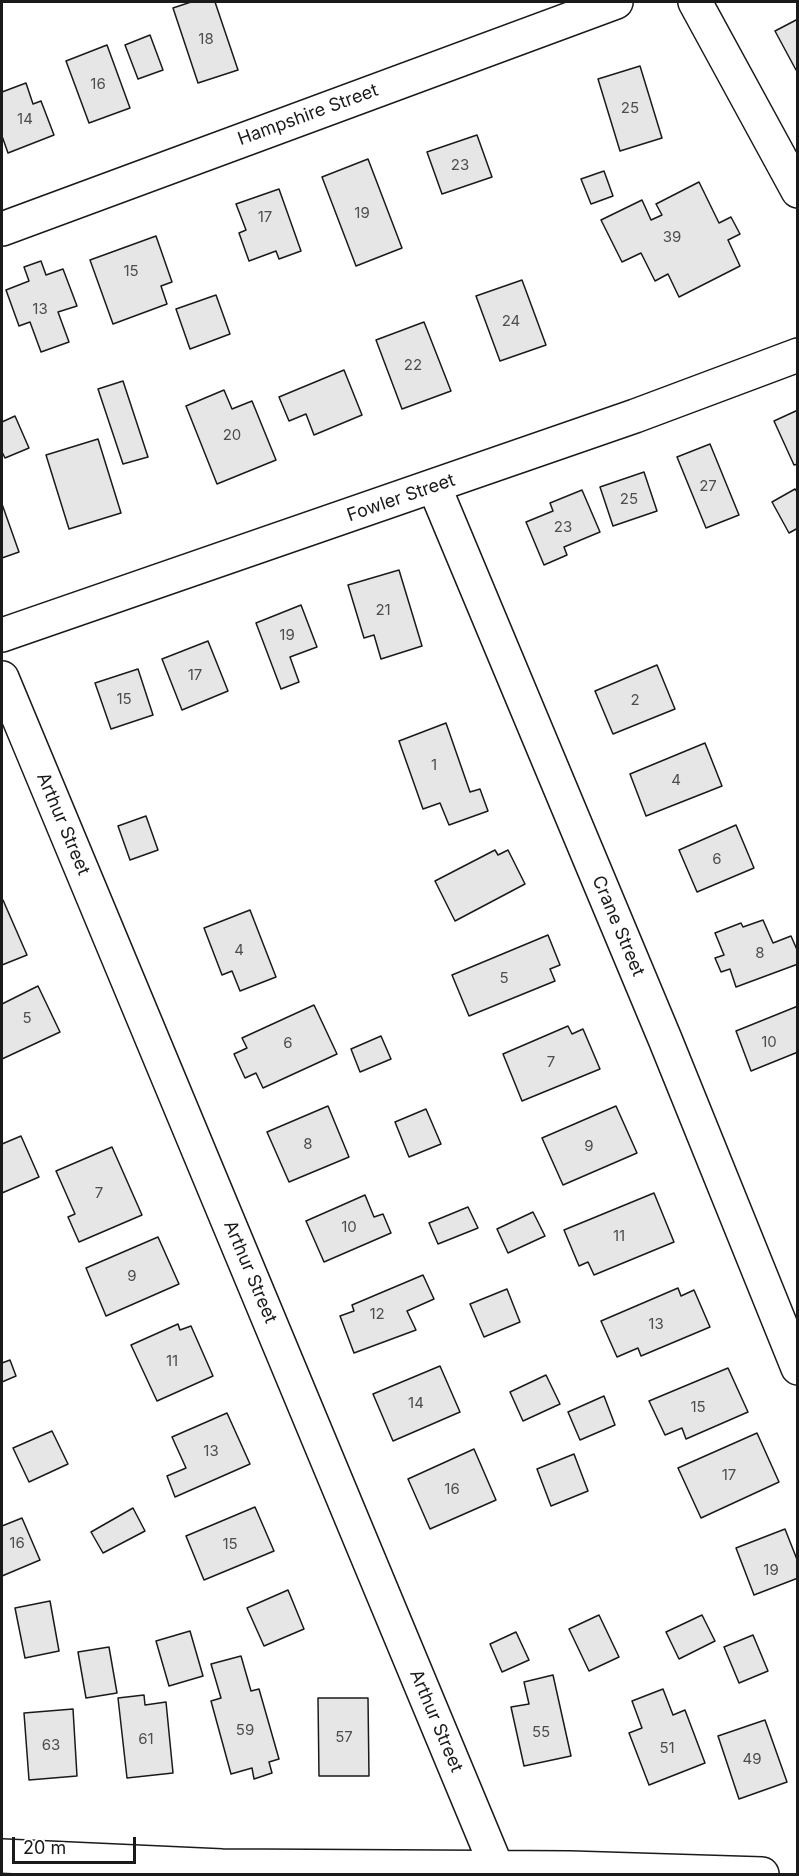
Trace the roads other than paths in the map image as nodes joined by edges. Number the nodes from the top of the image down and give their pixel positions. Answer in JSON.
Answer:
{"nodes":[{"id":1,"x":616,"y":2,"type":"edge"},
{"id":2,"x":695,"y":2,"type":"edge"},
{"id":3,"x":798,"y":191,"type":"edge"},
{"id":4,"x":2,"y":229,"type":"edge"},
{"id":5,"x":798,"y":355,"type":"edge"},
{"id":6,"x":434,"y":486,"type":"junction"},
{"id":7,"x":2,"y":635,"type":"edge"},
{"id":8,"x":2,"y":678,"type":"edge"},
{"id":9,"x":798,"y":1368,"type":"edge"},
{"id":10,"x":2,"y":1856,"type":"edge"},
{"id":11,"x":497,"y":1868,"type":"junction"},
{"id":12,"x":762,"y":1875,"type":"edge"}],
"edges":[{"from":1,"to":4,"type":"street","name":"Hampshire Street"},
{"from":2,"to":3,"type":"street"},
{"from":5,"to":6,"type":"street","name":"Fowler Street"},
{"from":6,"to":7,"type":"street","name":"Fowler Street"},
{"from":6,"to":9,"type":"street","name":"Crane Street"},
{"from":8,"to":11,"type":"street","name":"Arthur Street"},
{"from":10,"to":11,"type":"street"},
{"from":11,"to":12,"type":"street"}]}
